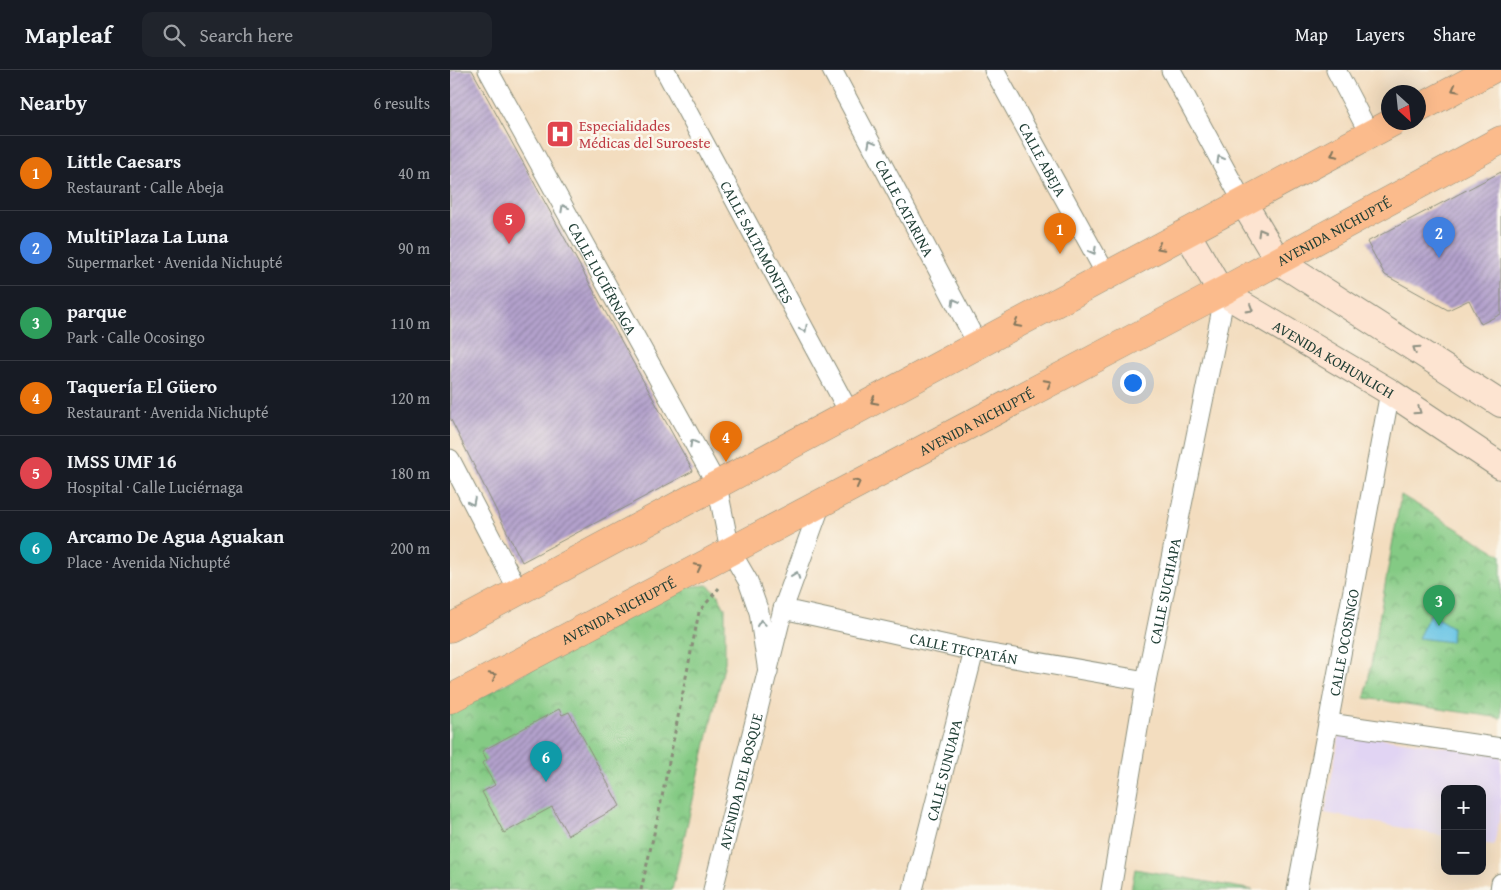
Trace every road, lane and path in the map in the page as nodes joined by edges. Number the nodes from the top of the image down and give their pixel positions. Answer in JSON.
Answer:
{"nodes":[{"id":1,"x":488,"y":70,"type":"edge"},
{"id":2,"x":665,"y":70,"type":"edge"},
{"id":3,"x":832,"y":70,"type":"edge"},
{"id":4,"x":994,"y":70,"type":"edge"},
{"id":5,"x":1171,"y":70,"type":"edge"},
{"id":6,"x":1336,"y":70,"type":"edge"},
{"id":7,"x":1491,"y":70,"type":"edge"},
{"id":8,"x":1426,"y":105,"type":"edge"},
{"id":9,"x":1381,"y":129,"type":"edge"},
{"id":10,"x":1501,"y":140,"type":"edge"},
{"id":11,"x":1243,"y":202,"type":"junction"},
{"id":12,"x":1187,"y":233,"type":"junction"},
{"id":13,"x":1278,"y":261,"type":"junction"},
{"id":14,"x":1107,"y":276,"type":"junction"},
{"id":15,"x":1223,"y":293,"type":"junction"},
{"id":16,"x":978,"y":345,"type":"junction"},
{"id":17,"x":1390,"y":392,"type":"junction"},
{"id":18,"x":1501,"y":404,"type":"edge"},
{"id":19,"x":850,"y":414,"type":"junction"},
{"id":20,"x":450,"y":459,"type":"edge"},
{"id":21,"x":1501,"y":466,"type":"edge"},
{"id":22,"x":717,"y":485,"type":"junction"},
{"id":23,"x":822,"y":501,"type":"junction"},
{"id":24,"x":734,"y":557,"type":"junction"},
{"id":25,"x":519,"y":592,"type":"junction"},
{"id":26,"x":784,"y":609,"type":"junction"},
{"id":27,"x":450,"y":628,"type":"edge"},
{"id":28,"x":974,"y":651,"type":"junction"},
{"id":29,"x":768,"y":672,"type":"junction"},
{"id":30,"x":1146,"y":681,"type":"junction"},
{"id":31,"x":450,"y":699,"type":"edge"},
{"id":32,"x":1328,"y":723,"type":"junction"},
{"id":33,"x":1501,"y":748,"type":"edge"},
{"id":34,"x":1501,"y":884,"type":"edge"},
{"id":35,"x":641,"y":890,"type":"edge"},
{"id":36,"x":713,"y":890,"type":"edge"},
{"id":37,"x":913,"y":890,"type":"edge"},
{"id":38,"x":1111,"y":890,"type":"edge"},
{"id":39,"x":1297,"y":890,"type":"edge"},
{"id":40,"x":1500,"y":890,"type":"edge"}],
"edges":[{"from":22,"to":1,"type":"street","name":"CALLE LUCIÉRNAGA","one_way":true},
{"from":2,"to":19,"type":"street","name":"CALLE SALTAMONTES","one_way":true},
{"from":16,"to":3,"type":"street","name":"CALLE CATARINA","one_way":true},
{"from":4,"to":14,"type":"street","name":"CALLE ABEJA","one_way":true},
{"from":11,"to":5,"type":"street","one_way":true},
{"from":6,"to":9,"type":"street"},
{"from":7,"to":8,"type":"main road","one_way":true},
{"from":9,"to":11,"type":"main road","one_way":true},
{"from":10,"to":13,"type":"main road","name":"AVENIDA NICHUPTÉ"},
{"from":11,"to":12,"type":"main road"},
{"from":13,"to":11,"type":"street","one_way":true},
{"from":12,"to":14,"type":"main road","one_way":true},
{"from":12,"to":15,"type":"street","name":"AVENIDA KOHUNLICH"},
{"from":13,"to":15,"type":"main road","name":"AVENIDA NICHUPTÉ"},
{"from":18,"to":13,"type":"street","one_way":true},
{"from":14,"to":16,"type":"main road","one_way":true},
{"from":15,"to":17,"type":"street","name":"AVENIDA KOHUNLICH","one_way":true},
{"from":23,"to":15,"type":"main road","name":"AVENIDA NICHUPTÉ","one_way":true},
{"from":15,"to":30,"type":"street","name":"CALLE SUCHIAPA"},
{"from":16,"to":19,"type":"main road","one_way":true},
{"from":17,"to":21,"type":"street","name":"AVENIDA KOHUNLICH","one_way":true},
{"from":17,"to":32,"type":"street","name":"CALLE OCOSINGO"},
{"from":19,"to":22,"type":"main road"},
{"from":20,"to":25,"type":"street","one_way":true},
{"from":22,"to":24,"type":"street","name":"AVENIDA DEL BOSQUE"},
{"from":22,"to":25,"type":"main road"},
{"from":23,"to":24,"type":"main road","name":"AVENIDA NICHUPTÉ"},
{"from":26,"to":23,"type":"street","name":"AVENIDA DEL BOSQUE","one_way":true},
{"from":29,"to":24,"type":"street","name":"AVENIDA DEL BOSQUE","one_way":true},
{"from":31,"to":24,"type":"main road","name":"AVENIDA NICHUPTÉ","one_way":true},
{"from":24,"to":35,"type":"path"},
{"from":25,"to":27,"type":"main road"},
{"from":26,"to":28,"type":"street","name":"CALLE TECPATÁN"},
{"from":26,"to":29,"type":"street","name":"AVENIDA DEL BOSQUE"},
{"from":28,"to":30,"type":"street","name":"CALLE TECPATÁN"},
{"from":28,"to":37,"type":"street","name":"CALLE SUNUAPA"},
{"from":29,"to":36,"type":"street","name":"AVENIDA DEL BOSQUE"},
{"from":30,"to":38,"type":"street","name":"CALLE SUCHIAPA"},
{"from":32,"to":33,"type":"street"},
{"from":32,"to":39,"type":"street","name":"CALLE OCOSINGO"},
{"from":34,"to":40,"type":"street"}]}
